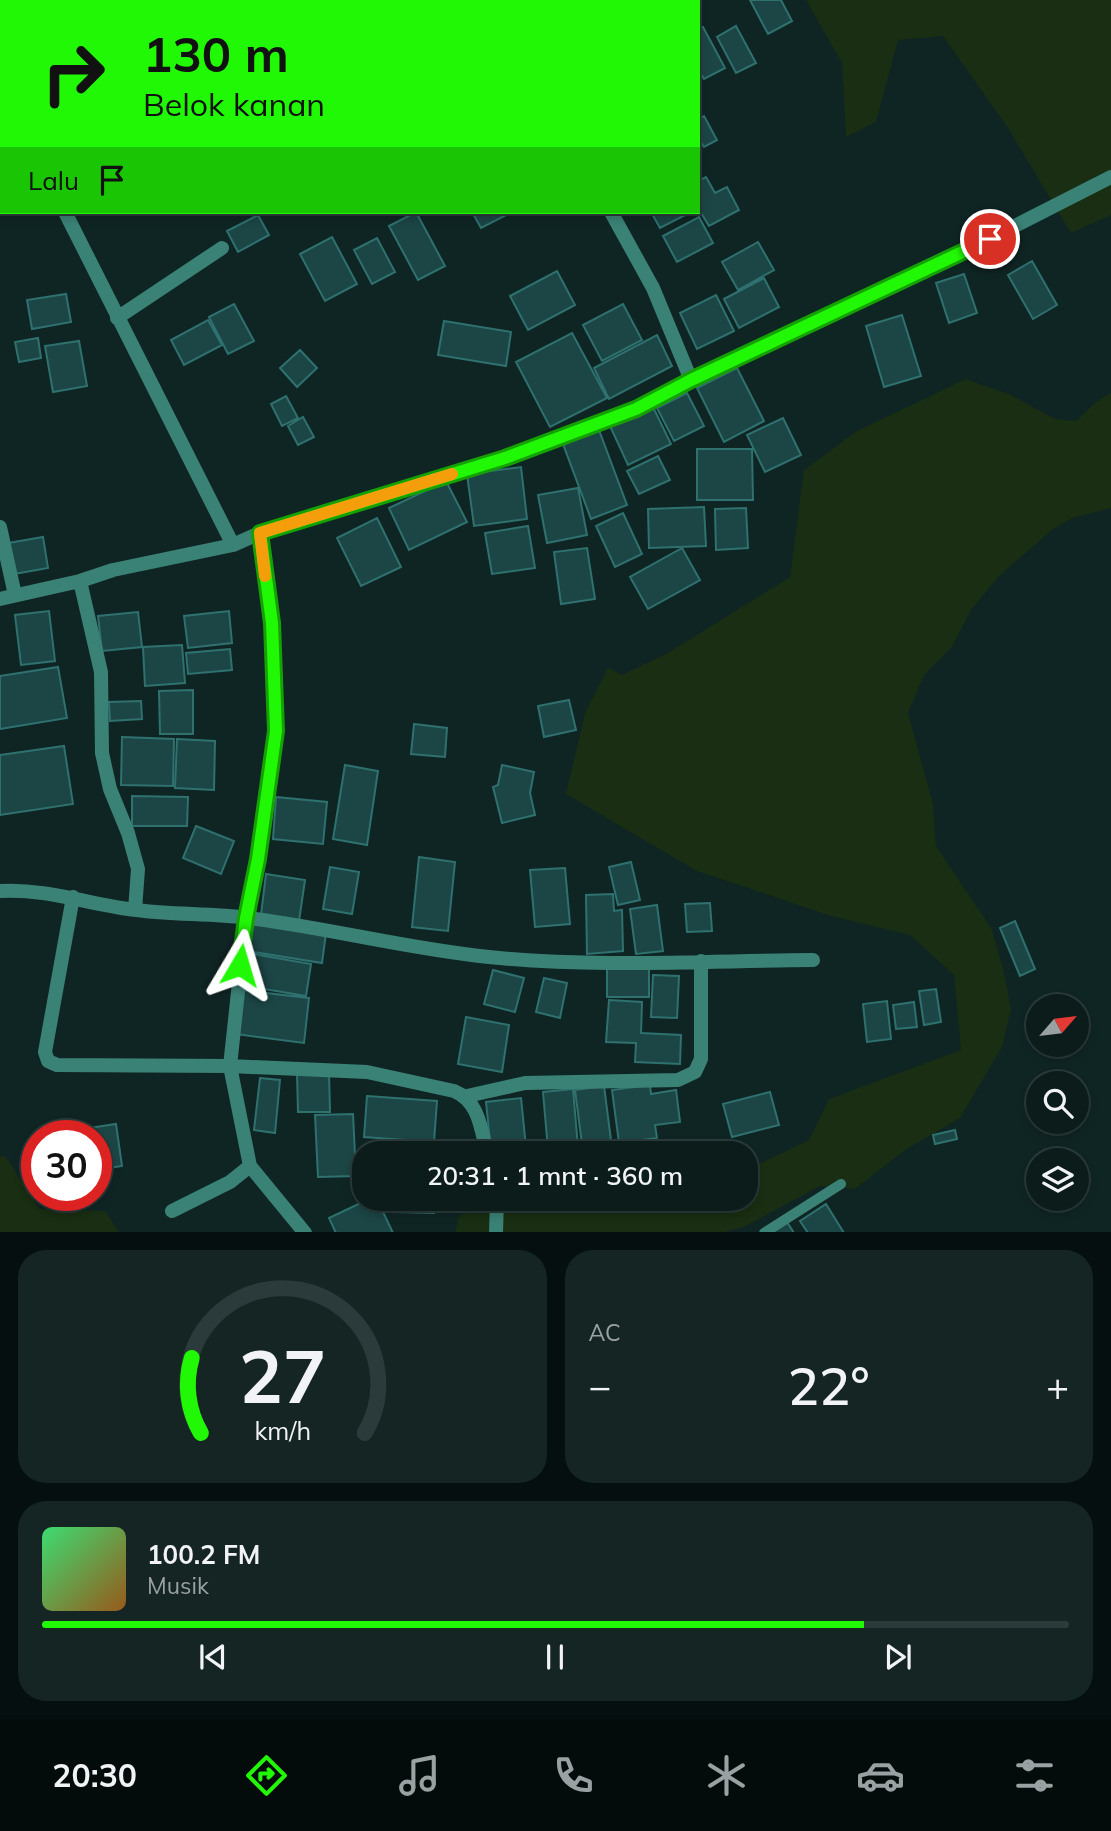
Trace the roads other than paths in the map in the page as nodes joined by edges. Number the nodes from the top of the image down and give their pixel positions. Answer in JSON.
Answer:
{"nodes":[{"id":1,"x":1111,"y":177,"type":"edge"},
{"id":2,"x":66,"y":214,"type":"edge"},
{"id":3,"x":612,"y":214,"type":"edge"},
{"id":4,"x":222,"y":248,"type":"dead end"},
{"id":5,"x":117,"y":318,"type":"junction"},
{"id":6,"x":691,"y":380,"type":"junction"},
{"id":7,"x":0,"y":527,"type":"edge"},
{"id":8,"x":260,"y":533,"type":"junction"},
{"id":9,"x":233,"y":545,"type":"junction"},
{"id":10,"x":80,"y":581,"type":"junction"},
{"id":11,"x":15,"y":595,"type":"junction"},
{"id":12,"x":0,"y":599,"type":"edge"},
{"id":13,"x":0,"y":891,"type":"edge"},
{"id":14,"x":73,"y":897,"type":"junction"},
{"id":15,"x":135,"y":910,"type":"junction"},
{"id":16,"x":246,"y":918,"type":"junction"},
{"id":17,"x":813,"y":960,"type":"dead end"},
{"id":18,"x":701,"y":961,"type":"junction"},
{"id":19,"x":230,"y":1066,"type":"junction"},
{"id":20,"x":467,"y":1096,"type":"junction"},
{"id":21,"x":485,"y":1141,"type":"edge"},
{"id":22,"x":250,"y":1166,"type":"junction"},
{"id":23,"x":841,"y":1184,"type":"dead end"},
{"id":24,"x":172,"y":1211,"type":"dead end"},
{"id":25,"x":497,"y":1211,"type":"edge"},
{"id":26,"x":304,"y":1232,"type":"edge"},
{"id":27,"x":496,"y":1232,"type":"edge"},
{"id":28,"x":766,"y":1232,"type":"edge"}],
"edges":[{"from":1,"to":6,"type":"street"},
{"from":2,"to":5,"type":"street"},
{"from":3,"to":6,"type":"street"},
{"from":4,"to":5,"type":"street"},
{"from":5,"to":9,"type":"street"},
{"from":6,"to":8,"type":"street"},
{"from":7,"to":11,"type":"street"},
{"from":8,"to":9,"type":"street"},
{"from":8,"to":16,"type":"street"},
{"from":9,"to":10,"type":"street"},
{"from":10,"to":11,"type":"street"},
{"from":10,"to":15,"type":"street"},
{"from":11,"to":12,"type":"street"},
{"from":13,"to":14,"type":"street"},
{"from":14,"to":15,"type":"street"},
{"from":14,"to":19,"type":"street"},
{"from":15,"to":16,"type":"street"},
{"from":16,"to":18,"type":"street"},
{"from":16,"to":19,"type":"street"},
{"from":17,"to":18,"type":"street"},
{"from":18,"to":20,"type":"street"},
{"from":19,"to":20,"type":"street"},
{"from":19,"to":22,"type":"street"},
{"from":20,"to":21,"type":"street"},
{"from":22,"to":24,"type":"street"},
{"from":22,"to":26,"type":"street"},
{"from":23,"to":28,"type":"lane"},
{"from":25,"to":27,"type":"street"}]}
